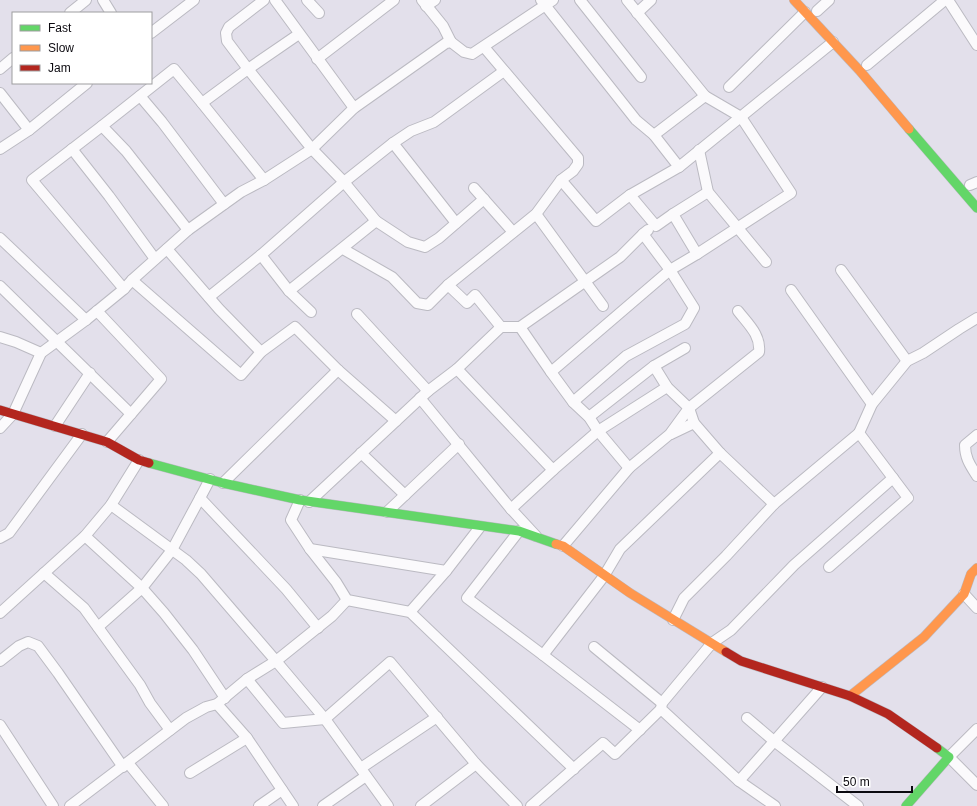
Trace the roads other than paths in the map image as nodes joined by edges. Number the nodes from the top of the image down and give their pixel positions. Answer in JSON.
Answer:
{"nodes":[{"id":1,"x":86,"y":0,"type":"edge"},
{"id":2,"x":103,"y":0,"type":"edge"},
{"id":3,"x":194,"y":0,"type":"edge"},
{"id":4,"x":264,"y":0,"type":"edge"},
{"id":5,"x":274,"y":0,"type":"edge"},
{"id":6,"x":307,"y":0,"type":"edge"},
{"id":7,"x":394,"y":0,"type":"edge"},
{"id":8,"x":435,"y":0,"type":"edge"},
{"id":9,"x":580,"y":0,"type":"edge"},
{"id":10,"x":627,"y":0,"type":"edge"},
{"id":11,"x":651,"y":0,"type":"edge"},
{"id":12,"x":794,"y":0,"type":"edge"},
{"id":13,"x":829,"y":0,"type":"edge"},
{"id":14,"x":946,"y":0,"type":"edge"},
{"id":15,"x":547,"y":2,"type":"edge"},
{"id":16,"x":424,"y":3,"type":"edge"},
{"id":17,"x":811,"y":9,"type":"junction"},
{"id":18,"x":71,"y":12,"type":"edge"},
{"id":19,"x":110,"y":12,"type":"edge"},
{"id":20,"x":637,"y":12,"type":"junction"},
{"id":21,"x":319,"y":13,"type":"dead end"},
{"id":22,"x":152,"y":32,"type":"edge"},
{"id":23,"x":299,"y":34,"type":"junction"},
{"id":24,"x":452,"y":42,"type":"junction"},
{"id":25,"x":833,"y":42,"type":"junction"},
{"id":26,"x":977,"y":45,"type":"edge"},
{"id":27,"x":484,"y":47,"type":"junction"},
{"id":28,"x":12,"y":59,"type":"edge"},
{"id":29,"x":317,"y":59,"type":"junction"},
{"id":30,"x":867,"y":65,"type":"junction"},
{"id":31,"x":0,"y":69,"type":"edge"},
{"id":32,"x":248,"y":69,"type":"junction"},
{"id":33,"x":504,"y":71,"type":"junction"},
{"id":34,"x":641,"y":77,"type":"dead end"},
{"id":35,"x":86,"y":84,"type":"edge"},
{"id":36,"x":729,"y":86,"type":"dead end"},
{"id":37,"x":888,"y":89,"type":"dead end"},
{"id":38,"x":0,"y":93,"type":"edge"},
{"id":39,"x":140,"y":96,"type":"junction"},
{"id":40,"x":704,"y":96,"type":"junction"},
{"id":41,"x":202,"y":103,"type":"junction"},
{"id":42,"x":354,"y":108,"type":"junction"},
{"id":43,"x":741,"y":117,"type":"junction"},
{"id":44,"x":102,"y":126,"type":"junction"},
{"id":45,"x":29,"y":130,"type":"junction"},
{"id":46,"x":654,"y":135,"type":"junction"},
{"id":47,"x":393,"y":143,"type":"junction"},
{"id":48,"x":0,"y":149,"type":"edge"},
{"id":49,"x":72,"y":149,"type":"junction"},
{"id":50,"x":312,"y":149,"type":"junction"},
{"id":51,"x":699,"y":150,"type":"junction"},
{"id":52,"x":679,"y":167,"type":"junction"},
{"id":53,"x":264,"y":180,"type":"junction"},
{"id":54,"x":561,"y":180,"type":"junction"},
{"id":55,"x":344,"y":182,"type":"junction"},
{"id":56,"x":971,"y":182,"type":"edge"},
{"id":57,"x":474,"y":188,"type":"dead end"},
{"id":58,"x":708,"y":192,"type":"junction"},
{"id":59,"x":977,"y":194,"type":"edge"},
{"id":60,"x":630,"y":195,"type":"junction"},
{"id":61,"x":484,"y":199,"type":"junction"},
{"id":62,"x":224,"y":204,"type":"junction"},
{"id":63,"x":977,"y":208,"type":"edge"},
{"id":64,"x":536,"y":214,"type":"junction"},
{"id":65,"x":673,"y":214,"type":"junction"},
{"id":66,"x":376,"y":221,"type":"junction"},
{"id":67,"x":456,"y":223,"type":"junction"},
{"id":68,"x":656,"y":226,"type":"junction"},
{"id":69,"x":738,"y":226,"type":"junction"},
{"id":70,"x":188,"y":230,"type":"junction"},
{"id":71,"x":513,"y":232,"type":"junction"},
{"id":72,"x":643,"y":234,"type":"junction"},
{"id":73,"x":0,"y":238,"type":"edge"},
{"id":74,"x":167,"y":249,"type":"junction"},
{"id":75,"x":343,"y":249,"type":"junction"},
{"id":76,"x":697,"y":254,"type":"junction"},
{"id":77,"x":261,"y":255,"type":"junction"},
{"id":78,"x":155,"y":259,"type":"junction"},
{"id":79,"x":766,"y":262,"type":"dead end"},
{"id":80,"x":670,"y":270,"type":"junction"},
{"id":81,"x":841,"y":270,"type":"dead end"},
{"id":82,"x":132,"y":280,"type":"junction"},
{"id":83,"x":586,"y":281,"type":"junction"},
{"id":84,"x":448,"y":285,"type":"junction"},
{"id":85,"x":0,"y":286,"type":"edge"},
{"id":86,"x":124,"y":289,"type":"junction"},
{"id":87,"x":792,"y":290,"type":"dead end"},
{"id":88,"x":289,"y":291,"type":"junction"},
{"id":89,"x":208,"y":297,"type":"junction"},
{"id":90,"x":604,"y":306,"type":"dead end"},
{"id":91,"x":97,"y":311,"type":"junction"},
{"id":92,"x":738,"y":311,"type":"dead end"},
{"id":93,"x":311,"y":312,"type":"dead end"},
{"id":94,"x":357,"y":314,"type":"dead end"},
{"id":95,"x":977,"y":318,"type":"edge"},
{"id":96,"x":86,"y":320,"type":"junction"},
{"id":97,"x":501,"y":327,"type":"junction"},
{"id":98,"x":520,"y":327,"type":"junction"},
{"id":99,"x":0,"y":337,"type":"edge"},
{"id":100,"x":57,"y":341,"type":"junction"},
{"id":101,"x":685,"y":348,"type":"dead end"},
{"id":102,"x":261,"y":352,"type":"junction"},
{"id":103,"x":41,"y":353,"type":"junction"},
{"id":104,"x":907,"y":361,"type":"junction"},
{"id":105,"x":654,"y":366,"type":"junction"},
{"id":106,"x":457,"y":369,"type":"junction"},
{"id":107,"x":338,"y":370,"type":"junction"},
{"id":108,"x":551,"y":372,"type":"junction"},
{"id":109,"x":90,"y":373,"type":"junction"},
{"id":110,"x":667,"y":387,"type":"junction"},
{"id":111,"x":428,"y":391,"type":"junction"},
{"id":112,"x":420,"y":398,"type":"junction"},
{"id":113,"x":573,"y":402,"type":"junction"},
{"id":114,"x":872,"y":404,"type":"junction"},
{"id":115,"x":689,"y":408,"type":"junction"},
{"id":116,"x":0,"y":410,"type":"edge"},
{"id":117,"x":13,"y":414,"type":"junction"},
{"id":118,"x":131,"y":414,"type":"junction"},
{"id":119,"x":589,"y":417,"type":"junction"},
{"id":120,"x":396,"y":421,"type":"junction"},
{"id":121,"x":694,"y":423,"type":"junction"},
{"id":122,"x":55,"y":426,"type":"junction"},
{"id":123,"x":0,"y":428,"type":"edge"},
{"id":124,"x":598,"y":431,"type":"junction"},
{"id":125,"x":859,"y":433,"type":"junction"},
{"id":126,"x":82,"y":434,"type":"junction"},
{"id":127,"x":670,"y":434,"type":"junction"},
{"id":128,"x":977,"y":435,"type":"edge"},
{"id":129,"x":107,"y":442,"type":"junction"},
{"id":130,"x":459,"y":444,"type":"junction"},
{"id":131,"x":720,"y":453,"type":"junction"},
{"id":132,"x":361,"y":454,"type":"junction"},
{"id":133,"x":139,"y":460,"type":"junction"},
{"id":134,"x":629,"y":468,"type":"junction"},
{"id":135,"x":553,"y":470,"type":"junction"},
{"id":136,"x":977,"y":476,"type":"edge"},
{"id":137,"x":893,"y":478,"type":"junction"},
{"id":138,"x":210,"y":479,"type":"junction"},
{"id":139,"x":223,"y":483,"type":"junction"},
{"id":140,"x":405,"y":495,"type":"junction"},
{"id":141,"x":200,"y":498,"type":"junction"},
{"id":142,"x":304,"y":501,"type":"junction"},
{"id":143,"x":111,"y":504,"type":"junction"},
{"id":144,"x":774,"y":504,"type":"junction"},
{"id":145,"x":511,"y":509,"type":"junction"},
{"id":146,"x":387,"y":512,"type":"junction"},
{"id":147,"x":480,"y":527,"type":"junction"},
{"id":148,"x":519,"y":531,"type":"junction"},
{"id":149,"x":85,"y":536,"type":"junction"},
{"id":150,"x":536,"y":536,"type":"junction"},
{"id":151,"x":0,"y":538,"type":"edge"},
{"id":152,"x":563,"y":546,"type":"junction"},
{"id":153,"x":310,"y":549,"type":"junction"},
{"id":154,"x":172,"y":550,"type":"junction"},
{"id":155,"x":829,"y":567,"type":"dead end"},
{"id":156,"x":977,"y":568,"type":"edge"},
{"id":157,"x":446,"y":570,"type":"junction"},
{"id":158,"x":44,"y":573,"type":"junction"},
{"id":159,"x":604,"y":576,"type":"junction"},
{"id":160,"x":142,"y":588,"type":"junction"},
{"id":161,"x":964,"y":594,"type":"junction"},
{"id":162,"x":347,"y":600,"type":"junction"},
{"id":163,"x":977,"y":608,"type":"edge"},
{"id":164,"x":410,"y":612,"type":"junction"},
{"id":165,"x":0,"y":613,"type":"edge"},
{"id":166,"x":673,"y":620,"type":"junction"},
{"id":167,"x":98,"y":627,"type":"junction"},
{"id":168,"x":318,"y":628,"type":"junction"},
{"id":169,"x":712,"y":642,"type":"junction"},
{"id":170,"x":594,"y":647,"type":"dead end"},
{"id":171,"x":543,"y":655,"type":"junction"},
{"id":172,"x":0,"y":661,"type":"edge"},
{"id":173,"x":276,"y":661,"type":"junction"},
{"id":174,"x":248,"y":679,"type":"junction"},
{"id":175,"x":822,"y":687,"type":"junction"},
{"id":176,"x":850,"y":696,"type":"junction"},
{"id":177,"x":225,"y":698,"type":"junction"},
{"id":178,"x":217,"y":704,"type":"junction"},
{"id":179,"x":662,"y":706,"type":"junction"},
{"id":180,"x":437,"y":718,"type":"junction"},
{"id":181,"x":747,"y":718,"type":"dead end"},
{"id":182,"x":325,"y":720,"type":"junction"},
{"id":183,"x":0,"y":725,"type":"edge"},
{"id":184,"x":977,"y":729,"type":"edge"},
{"id":185,"x":170,"y":730,"type":"junction"},
{"id":186,"x":640,"y":730,"type":"junction"},
{"id":187,"x":247,"y":738,"type":"junction"},
{"id":188,"x":774,"y":741,"type":"junction"},
{"id":189,"x":949,"y":757,"type":"junction"},
{"id":190,"x":476,"y":764,"type":"junction"},
{"id":191,"x":126,"y":765,"type":"junction"},
{"id":192,"x":574,"y":769,"type":"junction"},
{"id":193,"x":364,"y":772,"type":"junction"},
{"id":194,"x":190,"y":773,"type":"dead end"},
{"id":195,"x":739,"y":781,"type":"junction"},
{"id":196,"x":977,"y":785,"type":"edge"},
{"id":197,"x":282,"y":790,"type":"junction"},
{"id":198,"x":82,"y":798,"type":"junction"},
{"id":199,"x":53,"y":806,"type":"edge"},
{"id":200,"x":70,"y":806,"type":"edge"},
{"id":201,"x":88,"y":806,"type":"edge"},
{"id":202,"x":163,"y":806,"type":"edge"},
{"id":203,"x":259,"y":806,"type":"edge"},
{"id":204,"x":293,"y":806,"type":"edge"},
{"id":205,"x":323,"y":806,"type":"edge"},
{"id":206,"x":388,"y":806,"type":"edge"},
{"id":207,"x":421,"y":806,"type":"edge"},
{"id":208,"x":517,"y":806,"type":"edge"},
{"id":209,"x":531,"y":806,"type":"edge"},
{"id":210,"x":775,"y":806,"type":"edge"},
{"id":211,"x":858,"y":806,"type":"edge"},
{"id":212,"x":906,"y":806,"type":"edge"}],
"edges":[{"from":1,"to":18,"type":"street"},
{"from":2,"to":19,"type":"street"},
{"from":3,"to":22,"type":"street"},
{"from":4,"to":32,"type":"street"},
{"from":5,"to":23,"type":"street"},
{"from":6,"to":21,"type":"street"},
{"from":7,"to":29,"type":"street"},
{"from":8,"to":16,"type":"street"},
{"from":9,"to":34,"type":"street"},
{"from":10,"to":20,"type":"street"},
{"from":11,"to":20,"type":"street"},
{"from":12,"to":17,"type":"street"},
{"from":13,"to":17,"type":"street"},
{"from":14,"to":26,"type":"street"},
{"from":14,"to":30,"type":"street"},
{"from":15,"to":27,"type":"street"},
{"from":15,"to":46,"type":"street"},
{"from":16,"to":24,"type":"street"},
{"from":17,"to":25,"type":"street"},
{"from":17,"to":30,"type":"street"},
{"from":17,"to":36,"type":"street"},
{"from":20,"to":40,"type":"street"},
{"from":23,"to":29,"type":"street"},
{"from":23,"to":32,"type":"street"},
{"from":24,"to":27,"type":"street"},
{"from":24,"to":42,"type":"street"},
{"from":25,"to":43,"type":"street"},
{"from":25,"to":63,"type":"street"},
{"from":27,"to":33,"type":"street"},
{"from":28,"to":31,"type":"street"},
{"from":29,"to":42,"type":"street"},
{"from":30,"to":37,"type":"street"},
{"from":32,"to":41,"type":"street"},
{"from":32,"to":50,"type":"street"},
{"from":33,"to":47,"type":"street"},
{"from":33,"to":54,"type":"street"},
{"from":35,"to":45,"type":"street"},
{"from":38,"to":45,"type":"street"},
{"from":39,"to":41,"type":"street"},
{"from":39,"to":44,"type":"street"},
{"from":39,"to":62,"type":"street"},
{"from":40,"to":43,"type":"street"},
{"from":40,"to":46,"type":"street"},
{"from":41,"to":53,"type":"street"},
{"from":42,"to":50,"type":"street"},
{"from":43,"to":51,"type":"street"},
{"from":43,"to":69,"type":"street"},
{"from":44,"to":49,"type":"street"},
{"from":44,"to":70,"type":"street"},
{"from":45,"to":48,"type":"street"},
{"from":46,"to":52,"type":"street"},
{"from":47,"to":55,"type":"street"},
{"from":47,"to":67,"type":"street"},
{"from":49,"to":78,"type":"street"},
{"from":49,"to":86,"type":"street"},
{"from":50,"to":53,"type":"street"},
{"from":50,"to":55,"type":"street"},
{"from":51,"to":52,"type":"street"},
{"from":51,"to":58,"type":"street"},
{"from":52,"to":60,"type":"street"},
{"from":53,"to":62,"type":"street"},
{"from":54,"to":60,"type":"street"},
{"from":54,"to":64,"type":"street"},
{"from":55,"to":66,"type":"street"},
{"from":55,"to":77,"type":"street"},
{"from":56,"to":59,"type":"street"},
{"from":57,"to":61,"type":"street"},
{"from":58,"to":65,"type":"street"},
{"from":58,"to":69,"type":"street"},
{"from":60,"to":68,"type":"street"},
{"from":61,"to":67,"type":"street"},
{"from":61,"to":71,"type":"street"},
{"from":62,"to":70,"type":"street"},
{"from":64,"to":71,"type":"street"},
{"from":64,"to":83,"type":"street"},
{"from":65,"to":68,"type":"street"},
{"from":65,"to":76,"type":"street"},
{"from":66,"to":67,"type":"street"},
{"from":66,"to":75,"type":"street"},
{"from":68,"to":72,"type":"street"},
{"from":69,"to":76,"type":"street"},
{"from":69,"to":79,"type":"street"},
{"from":70,"to":74,"type":"street"},
{"from":71,"to":84,"type":"street"},
{"from":72,"to":80,"type":"street"},
{"from":72,"to":83,"type":"street"},
{"from":73,"to":96,"type":"street"},
{"from":74,"to":78,"type":"street"},
{"from":74,"to":89,"type":"street"},
{"from":75,"to":84,"type":"street"},
{"from":75,"to":88,"type":"street"},
{"from":76,"to":80,"type":"street"},
{"from":77,"to":88,"type":"street"},
{"from":77,"to":89,"type":"street"},
{"from":78,"to":82,"type":"street"},
{"from":80,"to":108,"type":"street"},
{"from":80,"to":113,"type":"street"},
{"from":81,"to":104,"type":"street"},
{"from":82,"to":86,"type":"street"},
{"from":82,"to":102,"type":"street"},
{"from":83,"to":90,"type":"street"},
{"from":83,"to":98,"type":"street"},
{"from":84,"to":97,"type":"street"},
{"from":85,"to":100,"type":"street"},
{"from":86,"to":91,"type":"street"},
{"from":87,"to":114,"type":"street"},
{"from":88,"to":93,"type":"street"},
{"from":89,"to":102,"type":"street"},
{"from":91,"to":96,"type":"street"},
{"from":91,"to":118,"type":"street"},
{"from":92,"to":115,"type":"street"},
{"from":94,"to":111,"type":"street"},
{"from":95,"to":104,"type":"street"},
{"from":96,"to":100,"type":"street"},
{"from":97,"to":98,"type":"street"},
{"from":97,"to":106,"type":"street"},
{"from":98,"to":108,"type":"street"},
{"from":99,"to":103,"type":"street"},
{"from":100,"to":103,"type":"street"},
{"from":100,"to":109,"type":"street"},
{"from":101,"to":105,"type":"street"},
{"from":102,"to":107,"type":"street"},
{"from":103,"to":117,"type":"street"},
{"from":104,"to":114,"type":"street"},
{"from":105,"to":110,"type":"street"},
{"from":105,"to":119,"type":"street"},
{"from":106,"to":111,"type":"street"},
{"from":106,"to":135,"type":"street"},
{"from":107,"to":120,"type":"street"},
{"from":107,"to":139,"type":"street"},
{"from":108,"to":113,"type":"street"},
{"from":109,"to":118,"type":"street"},
{"from":109,"to":122,"type":"street"},
{"from":110,"to":115,"type":"street"},
{"from":110,"to":124,"type":"street"},
{"from":111,"to":112,"type":"street"},
{"from":112,"to":120,"type":"street"},
{"from":112,"to":130,"type":"street"},
{"from":113,"to":119,"type":"street"},
{"from":114,"to":125,"type":"street"},
{"from":115,"to":121,"type":"street"},
{"from":115,"to":127,"type":"street"},
{"from":116,"to":117,"type":"street"},
{"from":117,"to":122,"type":"street"},
{"from":117,"to":123,"type":"street"},
{"from":118,"to":129,"type":"street"},
{"from":119,"to":124,"type":"street"},
{"from":120,"to":132,"type":"street"},
{"from":121,"to":127,"type":"street"},
{"from":121,"to":131,"type":"street"},
{"from":122,"to":126,"type":"street"},
{"from":124,"to":134,"type":"street"},
{"from":124,"to":135,"type":"street"},
{"from":125,"to":137,"type":"street"},
{"from":125,"to":144,"type":"street"},
{"from":126,"to":129,"type":"street"},
{"from":126,"to":151,"type":"street"},
{"from":127,"to":134,"type":"street"},
{"from":128,"to":136,"type":"street"},
{"from":129,"to":133,"type":"street"},
{"from":130,"to":140,"type":"street"},
{"from":130,"to":145,"type":"street"},
{"from":131,"to":144,"type":"street"},
{"from":131,"to":159,"type":"street"},
{"from":132,"to":140,"type":"street"},
{"from":132,"to":142,"type":"street"},
{"from":133,"to":138,"type":"street"},
{"from":133,"to":143,"type":"street"},
{"from":134,"to":152,"type":"street"},
{"from":135,"to":145,"type":"street"},
{"from":137,"to":155,"type":"street"},
{"from":137,"to":169,"type":"street"},
{"from":138,"to":139,"type":"street"},
{"from":138,"to":141,"type":"street"},
{"from":139,"to":142,"type":"street"},
{"from":140,"to":146,"type":"street"},
{"from":141,"to":154,"type":"street"},
{"from":141,"to":168,"type":"street"},
{"from":142,"to":146,"type":"street"},
{"from":142,"to":153,"type":"street"},
{"from":143,"to":149,"type":"street"},
{"from":143,"to":154,"type":"street"},
{"from":144,"to":166,"type":"street"},
{"from":145,"to":150,"type":"street"},
{"from":146,"to":147,"type":"street"},
{"from":147,"to":148,"type":"street"},
{"from":147,"to":157,"type":"street"},
{"from":148,"to":150,"type":"street"},
{"from":148,"to":171,"type":"street"},
{"from":149,"to":158,"type":"street"},
{"from":149,"to":160,"type":"street"},
{"from":150,"to":152,"type":"street"},
{"from":152,"to":159,"type":"street"},
{"from":153,"to":157,"type":"street"},
{"from":153,"to":162,"type":"street"},
{"from":154,"to":160,"type":"street"},
{"from":154,"to":173,"type":"street"},
{"from":156,"to":161,"type":"street"},
{"from":157,"to":164,"type":"street"},
{"from":158,"to":165,"type":"street"},
{"from":158,"to":167,"type":"street"},
{"from":159,"to":166,"type":"street"},
{"from":159,"to":171,"type":"street"},
{"from":160,"to":167,"type":"street"},
{"from":160,"to":177,"type":"street"},
{"from":161,"to":163,"type":"street"},
{"from":161,"to":176,"type":"street"},
{"from":162,"to":164,"type":"street"},
{"from":162,"to":168,"type":"street"},
{"from":164,"to":192,"type":"street"},
{"from":166,"to":169,"type":"street"},
{"from":167,"to":185,"type":"street"},
{"from":168,"to":173,"type":"street"},
{"from":169,"to":175,"type":"street"},
{"from":169,"to":179,"type":"street"},
{"from":170,"to":179,"type":"street"},
{"from":171,"to":186,"type":"street"},
{"from":172,"to":191,"type":"street"},
{"from":173,"to":174,"type":"street"},
{"from":173,"to":182,"type":"street"},
{"from":174,"to":177,"type":"street"},
{"from":174,"to":182,"type":"street"},
{"from":175,"to":176,"type":"street"},
{"from":175,"to":188,"type":"street"},
{"from":176,"to":189,"type":"street"},
{"from":177,"to":178,"type":"street"},
{"from":178,"to":185,"type":"street"},
{"from":178,"to":187,"type":"street"},
{"from":179,"to":186,"type":"street"},
{"from":179,"to":195,"type":"street"},
{"from":180,"to":182,"type":"street"},
{"from":180,"to":190,"type":"street"},
{"from":180,"to":193,"type":"street"},
{"from":181,"to":188,"type":"street"},
{"from":182,"to":193,"type":"street"},
{"from":183,"to":199,"type":"street"},
{"from":184,"to":189,"type":"street"},
{"from":185,"to":191,"type":"street"},
{"from":186,"to":192,"type":"street"},
{"from":187,"to":194,"type":"street"},
{"from":187,"to":197,"type":"street"},
{"from":188,"to":195,"type":"street"},
{"from":188,"to":211,"type":"street"},
{"from":189,"to":196,"type":"street"},
{"from":189,"to":212,"type":"street"},
{"from":190,"to":207,"type":"street"},
{"from":190,"to":208,"type":"street"},
{"from":191,"to":198,"type":"street"},
{"from":191,"to":202,"type":"street"},
{"from":192,"to":209,"type":"street"},
{"from":193,"to":205,"type":"street"},
{"from":193,"to":206,"type":"street"},
{"from":195,"to":210,"type":"street"},
{"from":197,"to":203,"type":"street"},
{"from":197,"to":204,"type":"street"},
{"from":198,"to":200,"type":"street"},
{"from":198,"to":201,"type":"street"}]}
